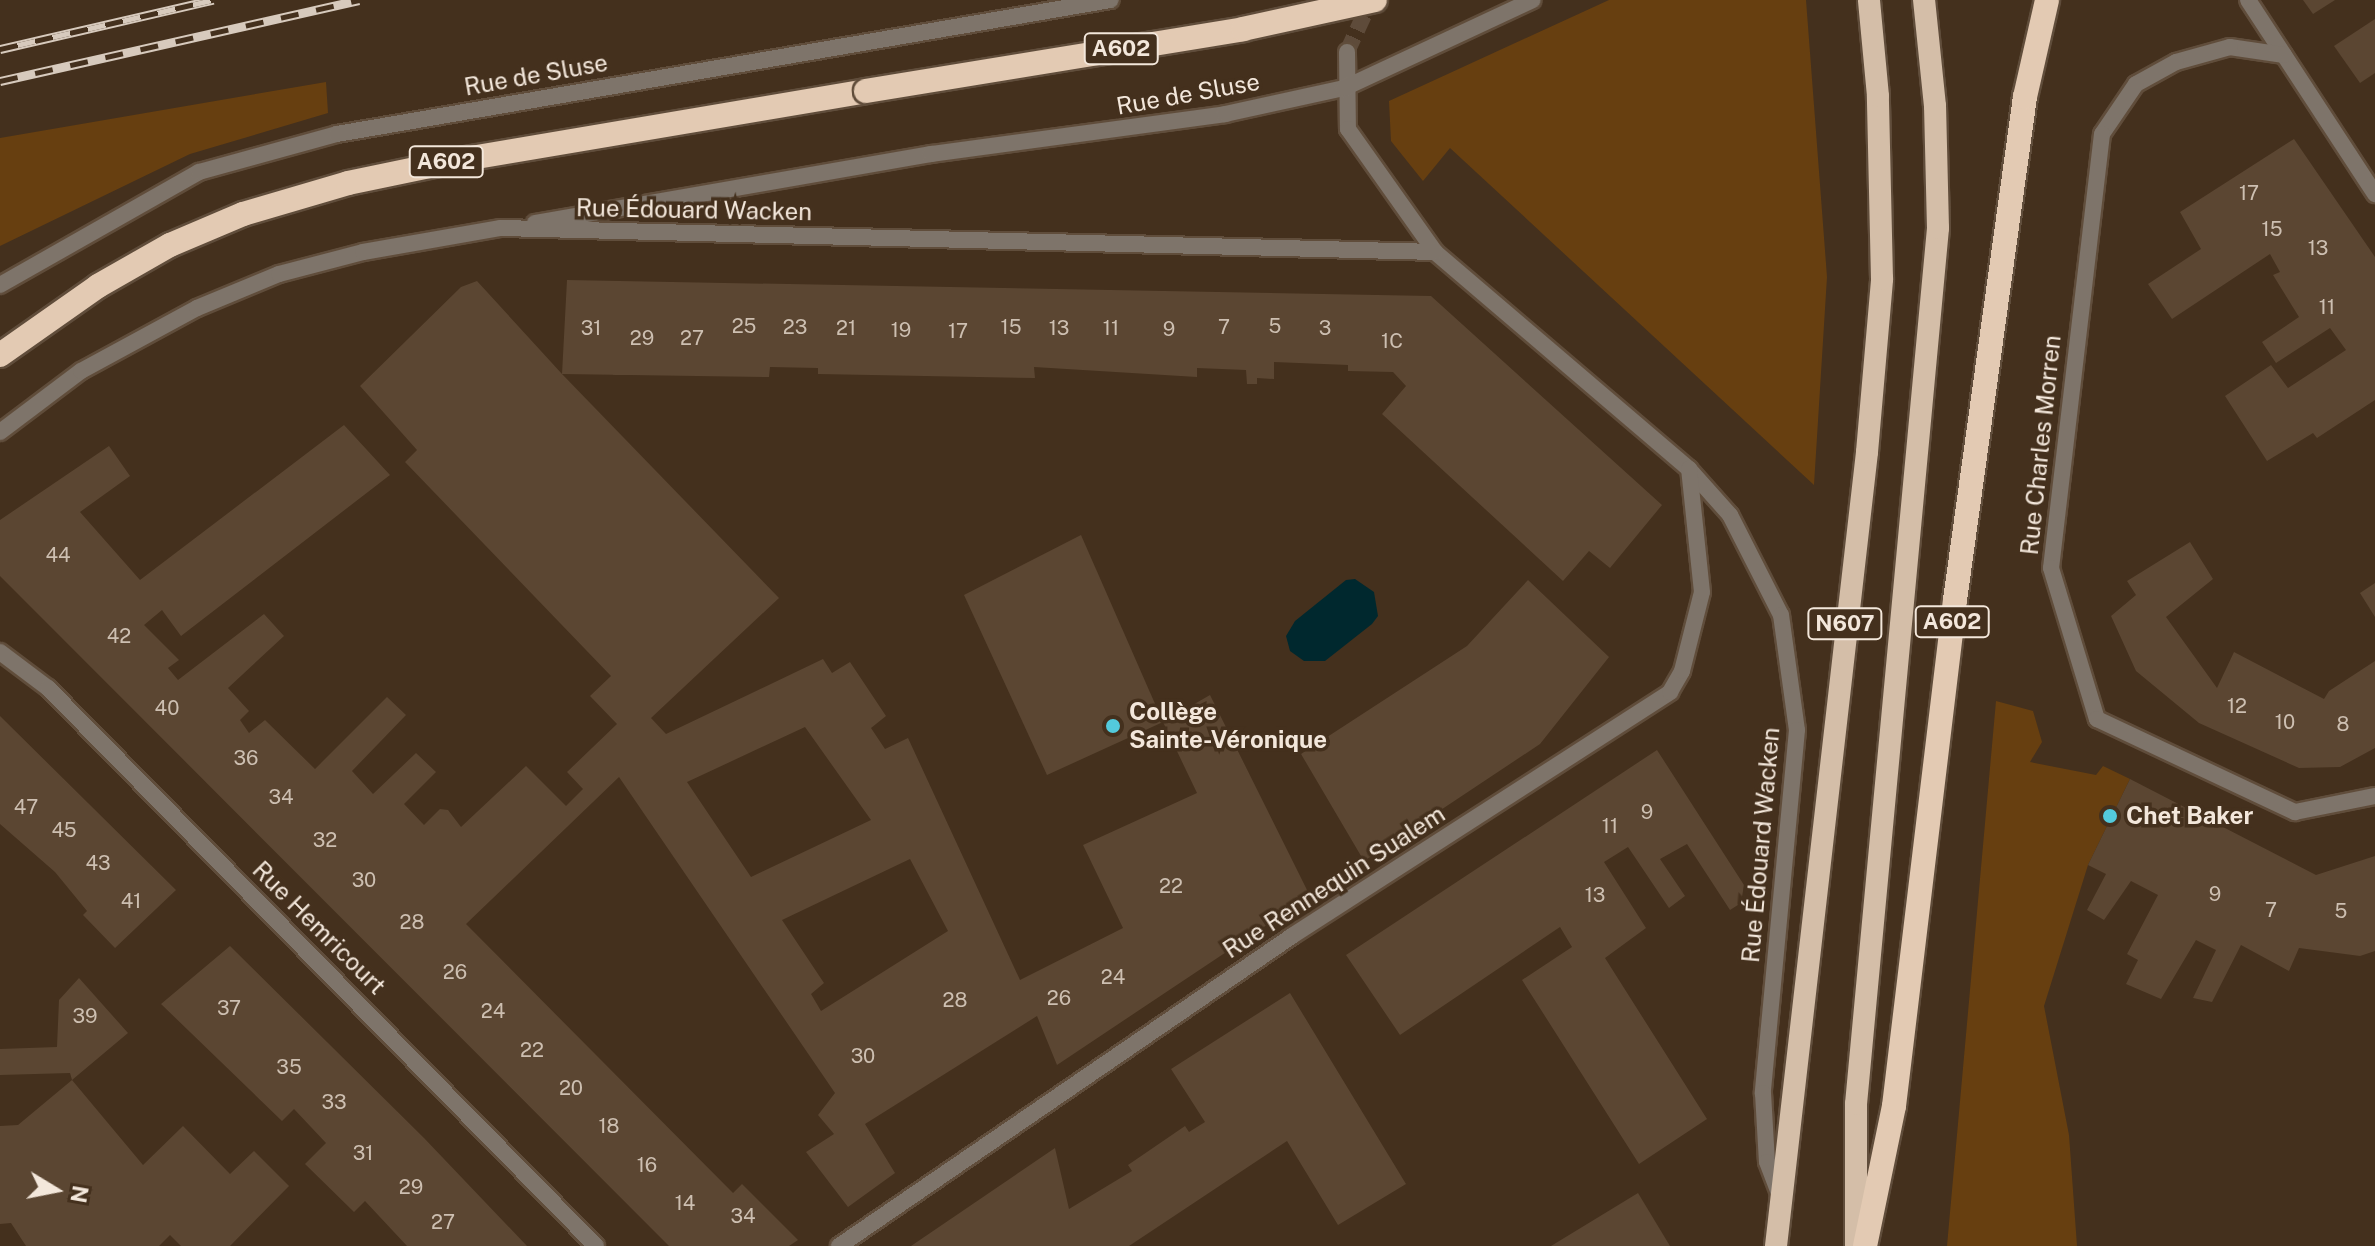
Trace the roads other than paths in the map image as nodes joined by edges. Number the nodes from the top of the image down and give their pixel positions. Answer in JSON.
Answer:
{"nodes":[{"id":1,"x":1110,"y":0,"type":"edge"},
{"id":2,"x":1375,"y":0,"type":"edge"},
{"id":3,"x":1533,"y":0,"type":"edge"},
{"id":4,"x":1869,"y":0,"type":"edge"},
{"id":5,"x":1924,"y":0,"type":"edge"},
{"id":6,"x":2047,"y":0,"type":"edge"},
{"id":7,"x":2248,"y":0,"type":"edge"},
{"id":8,"x":1347,"y":52,"type":"tunnel mouth"},
{"id":9,"x":2284,"y":55,"type":"junction"},
{"id":10,"x":1344,"y":88,"type":"junction"},
{"id":11,"x":2375,"y":194,"type":"edge"},
{"id":12,"x":501,"y":228,"type":"junction"},
{"id":13,"x":1435,"y":252,"type":"junction"},
{"id":14,"x":0,"y":285,"type":"edge"},
{"id":15,"x":0,"y":355,"type":"edge"},
{"id":16,"x":0,"y":432,"type":"edge"},
{"id":17,"x":1689,"y":469,"type":"junction"},
{"id":18,"x":0,"y":652,"type":"edge"},
{"id":19,"x":2375,"y":796,"type":"edge"},
{"id":20,"x":1782,"y":1202,"type":"junction"},
{"id":21,"x":596,"y":1246,"type":"edge"},
{"id":22,"x":839,"y":1246,"type":"edge"},
{"id":23,"x":1776,"y":1246,"type":"edge"},
{"id":24,"x":1856,"y":1246,"type":"edge"},
{"id":25,"x":1865,"y":1246,"type":"edge"}],
"edges":[{"from":1,"to":14,"type":"street","name":"Rue de Sluse"},
{"from":2,"to":15,"type":"highway","number":"A602","bridge":true},
{"from":3,"to":10,"type":"street","name":"Rue de Sluse"},
{"from":4,"to":20,"type":"highway","number":"N607"},
{"from":5,"to":24,"type":"highway","number":"N607"},
{"from":6,"to":25,"type":"highway","number":"A602"},
{"from":7,"to":9,"type":"street"},
{"from":8,"to":10,"type":"street","name":"Rue Édouard Wacken"},
{"from":9,"to":11,"type":"street"},
{"from":9,"to":19,"type":"street","name":"Rue Charles Morren"},
{"from":10,"to":12,"type":"street","name":"Rue de Sluse"},
{"from":10,"to":13,"type":"street","name":"Rue Édouard Wacken"},
{"from":12,"to":13,"type":"street","name":"Rue Édouard Wacken"},
{"from":12,"to":16,"type":"street","name":"Rue Édouard Wacken"},
{"from":13,"to":17,"type":"street","name":"Rue Édouard Wacken"},
{"from":17,"to":20,"type":"street","name":"Rue Édouard Wacken"},
{"from":17,"to":22,"type":"street","name":"Rue Rennequin Sualem"},
{"from":18,"to":21,"type":"street","name":"Rue Hemricourt"},
{"from":20,"to":23,"type":"highway","number":"N607"}]}
